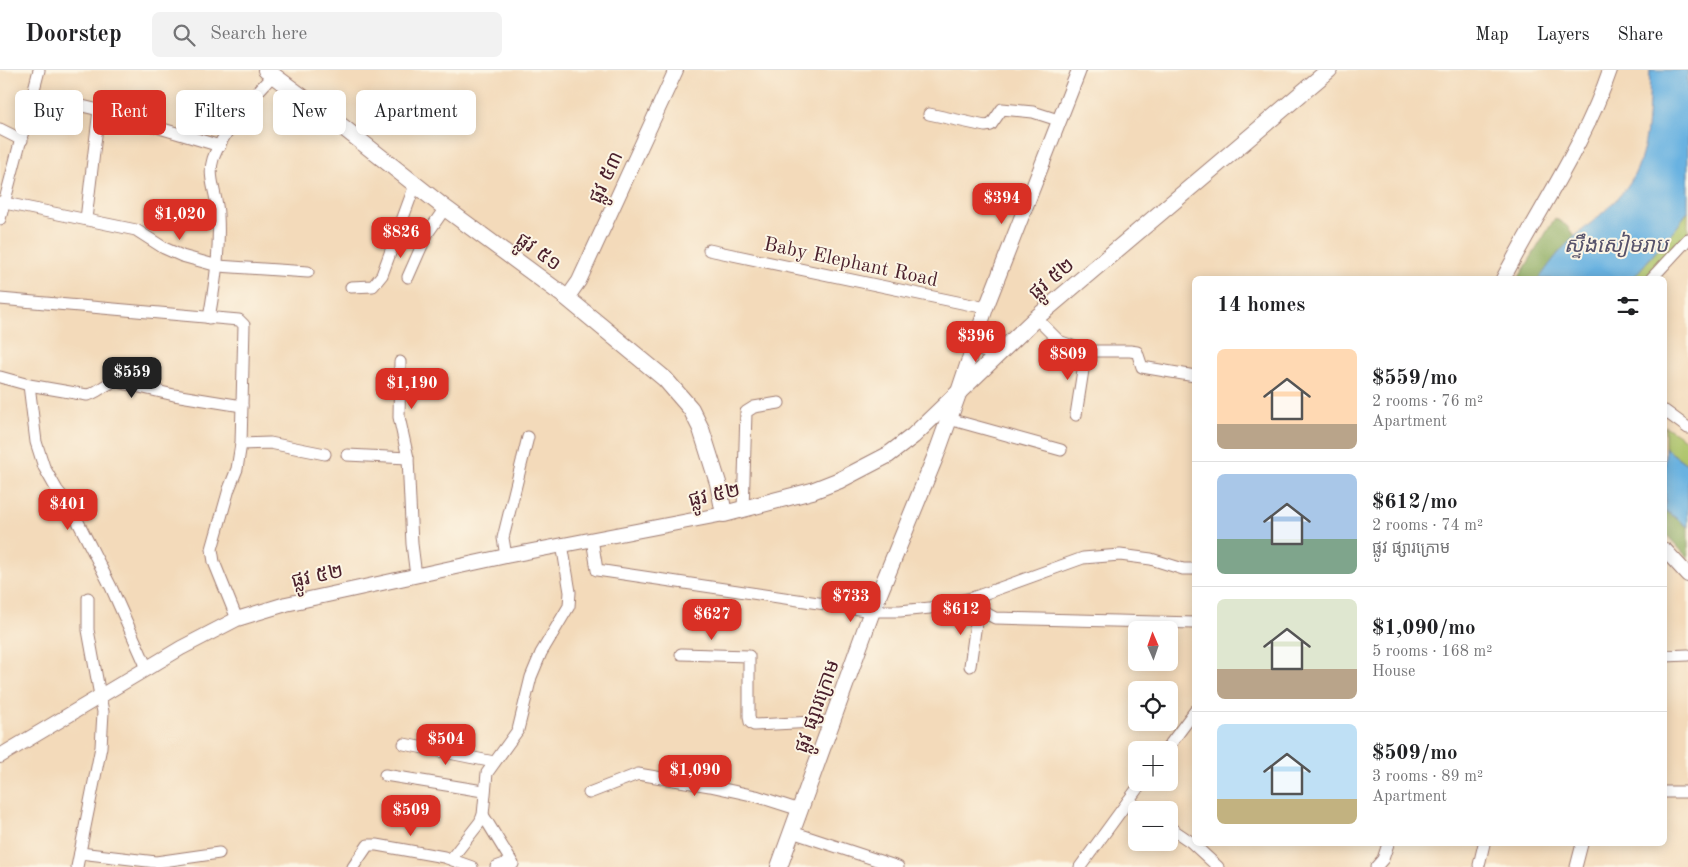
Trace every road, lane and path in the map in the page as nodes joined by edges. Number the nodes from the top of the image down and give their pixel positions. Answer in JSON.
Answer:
{"nodes":[{"id":1,"x":39,"y":70,"type":"edge"},
{"id":2,"x":676,"y":70,"type":"edge"},
{"id":3,"x":1079,"y":70,"type":"edge"},
{"id":4,"x":1329,"y":70,"type":"edge"},
{"id":5,"x":1610,"y":70,"type":"edge"},
{"id":6,"x":270,"y":72,"type":"edge"},
{"id":7,"x":33,"y":90,"type":"edge"},
{"id":8,"x":929,"y":114,"type":"dead end"},
{"id":9,"x":1058,"y":120,"type":"junction"},
{"id":10,"x":0,"y":129,"type":"edge"},
{"id":11,"x":166,"y":130,"type":"edge"},
{"id":12,"x":23,"y":135,"type":"edge"},
{"id":13,"x":96,"y":135,"type":"edge"},
{"id":14,"x":22,"y":140,"type":"junction"},
{"id":15,"x":220,"y":146,"type":"junction"},
{"id":16,"x":415,"y":185,"type":"junction"},
{"id":17,"x":2,"y":203,"type":"edge"},
{"id":18,"x":444,"y":208,"type":"junction"},
{"id":19,"x":0,"y":219,"type":"edge"},
{"id":20,"x":86,"y":219,"type":"junction"},
{"id":21,"x":1688,"y":239,"type":"edge"},
{"id":22,"x":709,"y":250,"type":"dead end"},
{"id":23,"x":218,"y":266,"type":"junction"},
{"id":24,"x":308,"y":272,"type":"dead end"},
{"id":25,"x":1505,"y":276,"type":"edge"},
{"id":26,"x":1654,"y":276,"type":"edge"},
{"id":27,"x":408,"y":277,"type":"dead end"},
{"id":28,"x":351,"y":287,"type":"dead end"},
{"id":29,"x":567,"y":298,"type":"junction"},
{"id":30,"x":0,"y":299,"type":"edge"},
{"id":31,"x":986,"y":308,"type":"junction"},
{"id":32,"x":209,"y":318,"type":"junction"},
{"id":33,"x":1036,"y":318,"type":"junction"},
{"id":34,"x":976,"y":337,"type":"junction"},
{"id":35,"x":1086,"y":351,"type":"junction"},
{"id":36,"x":999,"y":352,"type":"junction"},
{"id":37,"x":400,"y":362,"type":"dead end"},
{"id":38,"x":1192,"y":375,"type":"edge"},
{"id":39,"x":0,"y":377,"type":"edge"},
{"id":40,"x":29,"y":385,"type":"junction"},
{"id":41,"x":958,"y":392,"type":"junction"},
{"id":42,"x":780,"y":403,"type":"dead end"},
{"id":43,"x":242,"y":406,"type":"junction"},
{"id":44,"x":1667,"y":412,"type":"edge"},
{"id":45,"x":1076,"y":415,"type":"dead end"},
{"id":46,"x":949,"y":419,"type":"junction"},
{"id":47,"x":1688,"y":428,"type":"edge"},
{"id":48,"x":912,"y":436,"type":"junction"},
{"id":49,"x":528,"y":437,"type":"dead end"},
{"id":50,"x":241,"y":444,"type":"junction"},
{"id":51,"x":1062,"y":450,"type":"dead end"},
{"id":52,"x":325,"y":454,"type":"dead end"},
{"id":53,"x":347,"y":455,"type":"dead end"},
{"id":54,"x":936,"y":455,"type":"junction"},
{"id":55,"x":408,"y":458,"type":"junction"},
{"id":56,"x":743,"y":510,"type":"junction"},
{"id":57,"x":724,"y":514,"type":"junction"},
{"id":58,"x":592,"y":539,"type":"junction"},
{"id":59,"x":562,"y":544,"type":"junction"},
{"id":60,"x":1667,"y":552,"type":"edge"},
{"id":61,"x":506,"y":556,"type":"junction"},
{"id":62,"x":1192,"y":569,"type":"edge"},
{"id":63,"x":1688,"y":575,"type":"edge"},
{"id":64,"x":416,"y":576,"type":"junction"},
{"id":65,"x":975,"y":597,"type":"junction"},
{"id":66,"x":88,"y":598,"type":"dead end"},
{"id":67,"x":978,"y":609,"type":"junction"},
{"id":68,"x":872,"y":611,"type":"junction"},
{"id":69,"x":237,"y":619,"type":"junction"},
{"id":70,"x":1192,"y":623,"type":"edge"},
{"id":71,"x":681,"y":654,"type":"dead end"},
{"id":72,"x":1688,"y":655,"type":"edge"},
{"id":73,"x":1667,"y":656,"type":"edge"},
{"id":74,"x":970,"y":666,"type":"dead end"},
{"id":75,"x":147,"y":668,"type":"junction"},
{"id":76,"x":100,"y":695,"type":"junction"},
{"id":77,"x":1192,"y":716,"type":"edge"},
{"id":78,"x":833,"y":721,"type":"junction"},
{"id":79,"x":1173,"y":741,"type":"edge"},
{"id":80,"x":404,"y":744,"type":"dead end"},
{"id":81,"x":0,"y":756,"type":"edge"},
{"id":82,"x":494,"y":762,"type":"junction"},
{"id":83,"x":385,"y":775,"type":"dead end"},
{"id":84,"x":484,"y":791,"type":"junction"},
{"id":85,"x":1135,"y":791,"type":"edge"},
{"id":86,"x":1667,"y":792,"type":"edge"},
{"id":87,"x":1688,"y":792,"type":"edge"},
{"id":88,"x":589,"y":793,"type":"dead end"},
{"id":89,"x":1128,"y":801,"type":"joint"},
{"id":90,"x":800,"y":810,"type":"junction"},
{"id":91,"x":483,"y":815,"type":"junction"},
{"id":92,"x":792,"y":832,"type":"junction"},
{"id":93,"x":1178,"y":832,"type":"edge"},
{"id":94,"x":1192,"y":841,"type":"edge"},
{"id":95,"x":1387,"y":846,"type":"edge"},
{"id":96,"x":1484,"y":846,"type":"edge"},
{"id":97,"x":1581,"y":846,"type":"edge"},
{"id":98,"x":1203,"y":847,"type":"edge"},
{"id":99,"x":80,"y":852,"type":"junction"},
{"id":100,"x":219,"y":853,"type":"dead end"},
{"id":101,"x":451,"y":859,"type":"junction"},
{"id":102,"x":435,"y":862,"type":"edge"},
{"id":103,"x":1479,"y":865,"type":"dead end"},
{"id":104,"x":515,"y":866,"type":"edge"},
{"id":105,"x":76,"y":867,"type":"edge"},
{"id":106,"x":353,"y":867,"type":"edge"},
{"id":107,"x":472,"y":867,"type":"edge"},
{"id":108,"x":496,"y":867,"type":"edge"},
{"id":109,"x":779,"y":867,"type":"edge"},
{"id":110,"x":898,"y":867,"type":"edge"},
{"id":111,"x":1080,"y":867,"type":"edge"},
{"id":112,"x":1218,"y":867,"type":"edge"},
{"id":113,"x":1376,"y":867,"type":"edge"},
{"id":114,"x":1576,"y":867,"type":"edge"}],
"edges":[{"from":1,"to":7,"type":"street"},
{"from":2,"to":29,"type":"street","name":"ផ្លូវ ៥៣"},
{"from":3,"to":9,"type":"street"},
{"from":4,"to":33,"type":"main road","name":"ផ្លូវ ៥២"},
{"from":5,"to":25,"type":"street"},
{"from":6,"to":15,"type":"street"},
{"from":6,"to":16,"type":"main road","name":"ផ្លូវ ៥១"},
{"from":8,"to":9,"type":"street"},
{"from":9,"to":31,"type":"street"},
{"from":10,"to":14,"type":"street"},
{"from":11,"to":15,"type":"street"},
{"from":12,"to":14,"type":"street"},
{"from":13,"to":20,"type":"street"},
{"from":14,"to":17,"type":"street"},
{"from":15,"to":23,"type":"street"},
{"from":16,"to":18,"type":"main road","name":"ផ្លូវ ៥១"},
{"from":16,"to":28,"type":"street"},
{"from":17,"to":19,"type":"street"},
{"from":17,"to":20,"type":"street"},
{"from":18,"to":27,"type":"street"},
{"from":18,"to":29,"type":"main road","name":"ផ្លូវ ៥១"},
{"from":20,"to":23,"type":"street"},
{"from":21,"to":26,"type":"street"},
{"from":22,"to":31,"type":"street","name":"Baby Elephant Road"},
{"from":23,"to":24,"type":"street"},
{"from":23,"to":32,"type":"street"},
{"from":29,"to":57,"type":"main road","name":"ផ្លូវ ៥១"},
{"from":30,"to":32,"type":"street"},
{"from":31,"to":34,"type":"street"},
{"from":32,"to":43,"type":"street"},
{"from":33,"to":35,"type":"street"},
{"from":33,"to":36,"type":"main road","name":"ផ្លូវ ៥២"},
{"from":34,"to":36,"type":"main road"},
{"from":34,"to":41,"type":"street"},
{"from":35,"to":38,"type":"street"},
{"from":35,"to":45,"type":"street"},
{"from":36,"to":41,"type":"main road","name":"ផ្លូវ ៥២"},
{"from":37,"to":55,"type":"street"},
{"from":39,"to":40,"type":"street"},
{"from":40,"to":43,"type":"street"},
{"from":40,"to":75,"type":"street"},
{"from":41,"to":46,"type":"main road","name":"ផ្លូវ ផ្សារក្រោម"},
{"from":41,"to":48,"type":"main road","name":"ផ្លូវ ៥២"},
{"from":42,"to":56,"type":"street"},
{"from":43,"to":50,"type":"street"},
{"from":44,"to":47,"type":"street"},
{"from":46,"to":51,"type":"street"},
{"from":46,"to":54,"type":"main road","name":"ផ្លូវ ផ្សារក្រោម"},
{"from":48,"to":54,"type":"main road"},
{"from":48,"to":56,"type":"main road","name":"ផ្លូវ ៥២"},
{"from":49,"to":61,"type":"street"},
{"from":50,"to":52,"type":"street"},
{"from":50,"to":69,"type":"street"},
{"from":53,"to":55,"type":"street"},
{"from":54,"to":68,"type":"main road","name":"ផ្លូវ ផ្សារក្រោម"},
{"from":55,"to":64,"type":"street"},
{"from":56,"to":57,"type":"main road","name":"ផ្លូវ ៥២"},
{"from":57,"to":58,"type":"street","name":"ផ្លូវ ៥២"},
{"from":58,"to":59,"type":"street","name":"ផ្លូវ ៥២"},
{"from":58,"to":68,"type":"street"},
{"from":59,"to":61,"type":"street","name":"ផ្លូវ ៥២"},
{"from":59,"to":82,"type":"street"},
{"from":60,"to":63,"type":"street"},
{"from":61,"to":64,"type":"street","name":"ផ្លូវ ៥២"},
{"from":62,"to":65,"type":"street"},
{"from":64,"to":69,"type":"street","name":"ផ្លូវ ៥២"},
{"from":65,"to":67,"type":"street"},
{"from":65,"to":68,"type":"street"},
{"from":66,"to":76,"type":"street"},
{"from":67,"to":70,"type":"street"},
{"from":67,"to":74,"type":"street"},
{"from":68,"to":78,"type":"main road","name":"ផ្លូវ ផ្សារក្រោម"},
{"from":69,"to":75,"type":"street","name":"ផ្លូវ ៥២"},
{"from":71,"to":78,"type":"street"},
{"from":72,"to":73,"type":"street"},
{"from":75,"to":76,"type":"street","name":"ផ្លូវ ៥២"},
{"from":76,"to":81,"type":"street","name":"ផ្លូវ ៥២"},
{"from":76,"to":99,"type":"street"},
{"from":77,"to":79,"type":"street"},
{"from":78,"to":90,"type":"main road","name":"ផ្លូវ ផ្សារក្រោម"},
{"from":80,"to":82,"type":"street"},
{"from":82,"to":84,"type":"street"},
{"from":83,"to":84,"type":"street"},
{"from":84,"to":91,"type":"street"},
{"from":85,"to":89,"type":"street"},
{"from":86,"to":87,"type":"street"},
{"from":88,"to":90,"type":"street"},
{"from":89,"to":111,"type":"street"},
{"from":90,"to":92,"type":"main road","name":"ផ្លូវ ផ្សារក្រោម"},
{"from":91,"to":101,"type":"street"},
{"from":91,"to":104,"type":"street"},
{"from":92,"to":109,"type":"main road","name":"ផ្លូវ ផ្សារក្រោម"},
{"from":92,"to":110,"type":"street"},
{"from":93,"to":94,"type":"street"},
{"from":95,"to":113,"type":"street"},
{"from":96,"to":103,"type":"street"},
{"from":97,"to":114,"type":"street"},
{"from":98,"to":112,"type":"street"},
{"from":99,"to":100,"type":"street"},
{"from":99,"to":105,"type":"street"},
{"from":101,"to":102,"type":"street"},
{"from":101,"to":107,"type":"street"},
{"from":102,"to":106,"type":"street"},
{"from":104,"to":108,"type":"street"}]}
